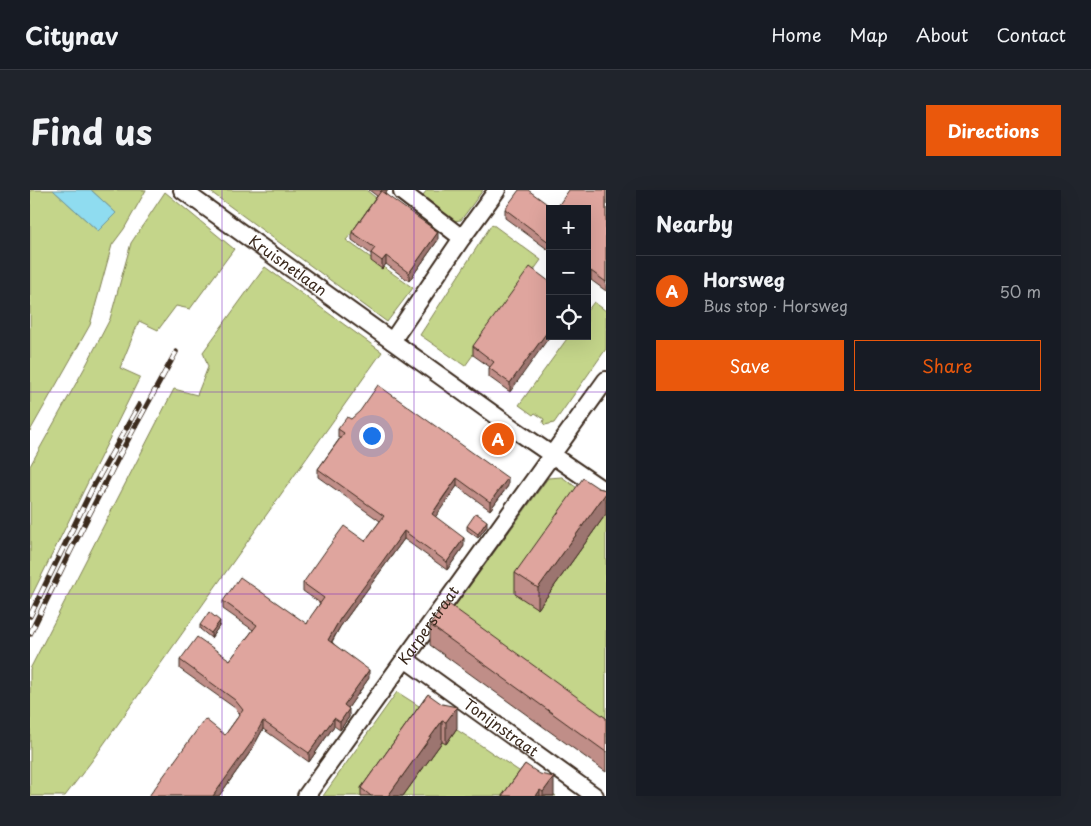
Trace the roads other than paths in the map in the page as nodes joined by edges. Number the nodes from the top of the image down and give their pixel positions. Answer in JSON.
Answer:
{"nodes":[{"id":1,"x":182,"y":190,"type":"edge"},
{"id":2,"x":404,"y":190,"type":"edge"},
{"id":3,"x":498,"y":190,"type":"edge"},
{"id":4,"x":462,"y":238,"type":"junction"},
{"id":5,"x":392,"y":341,"type":"junction"},
{"id":6,"x":606,"y":380,"type":"edge"},
{"id":7,"x":552,"y":455,"type":"junction"},
{"id":8,"x":606,"y":492,"type":"edge"},
{"id":9,"x":405,"y":659,"type":"junction"},
{"id":10,"x":306,"y":796,"type":"edge"},
{"id":11,"x":595,"y":796,"type":"edge"}],
"edges":[{"from":1,"to":5,"type":"street","name":"Kruisnetlaan"},
{"from":2,"to":4,"type":"street"},
{"from":3,"to":4,"type":"street"},
{"from":4,"to":5,"type":"street"},
{"from":5,"to":7,"type":"street","name":"Kruisnetlaan"},
{"from":6,"to":7,"type":"street","name":"Karperstraat"},
{"from":7,"to":8,"type":"street","name":"Kruisnetlaan"},
{"from":7,"to":9,"type":"street","name":"Karperstraat"},
{"from":9,"to":10,"type":"street","name":"Karperstraat"},
{"from":9,"to":11,"type":"street","name":"Tonijnstraat"}]}
